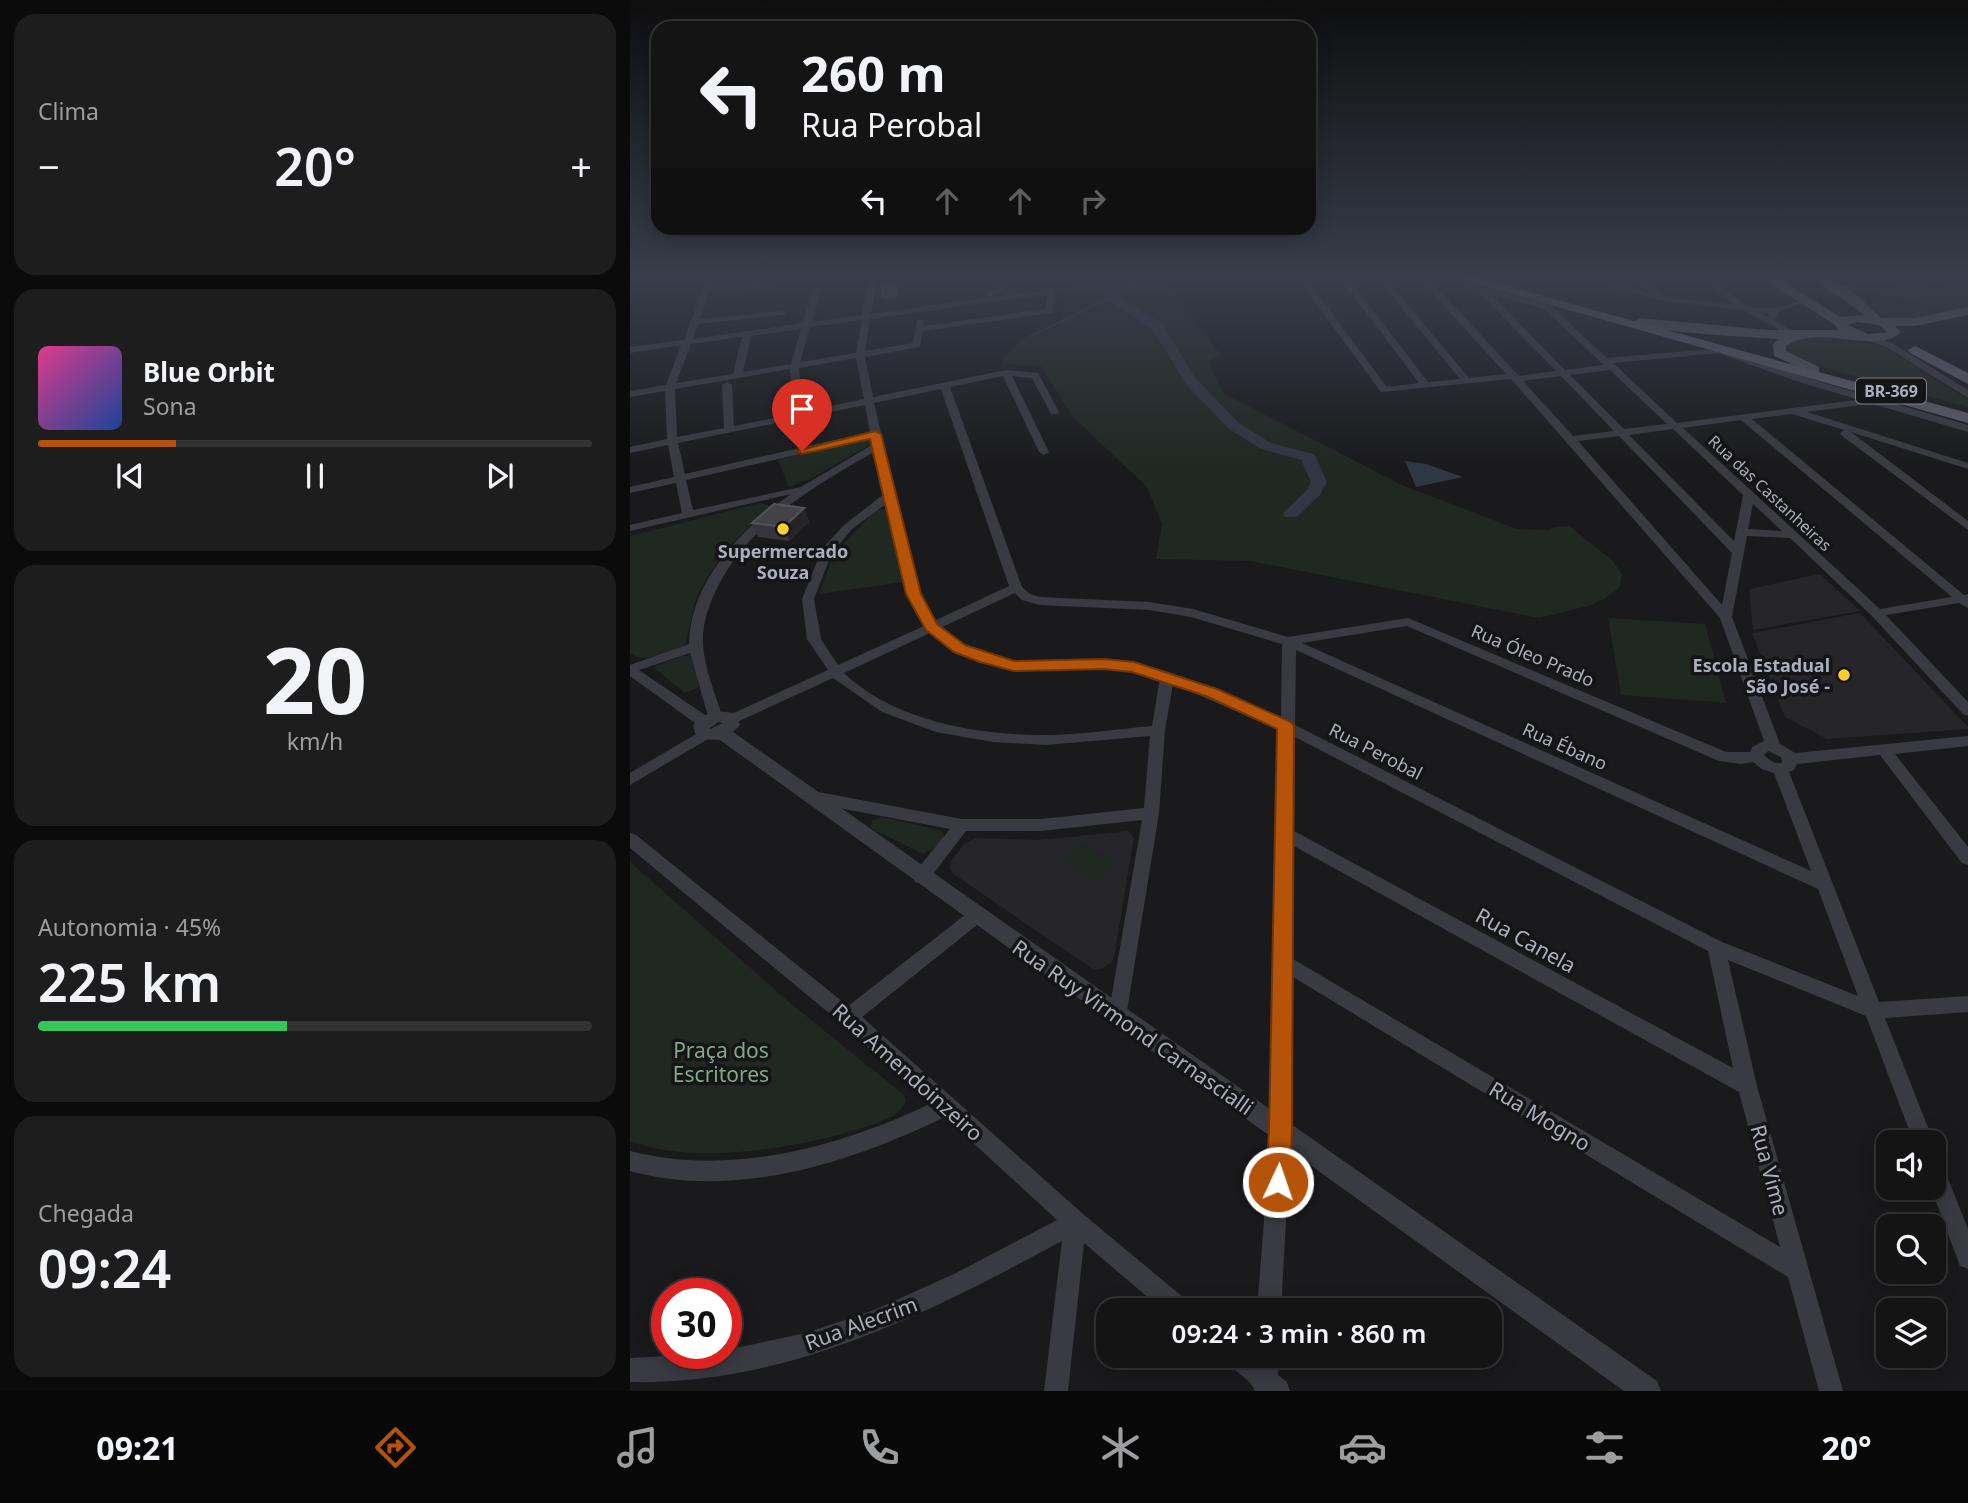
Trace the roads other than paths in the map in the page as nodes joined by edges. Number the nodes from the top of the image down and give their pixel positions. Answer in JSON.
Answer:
{"nodes":[{"id":1,"x":702,"y":340,"type":"edge"},
{"id":2,"x":746,"y":340,"type":"edge"},
{"id":3,"x":802,"y":340,"type":"edge"},
{"id":4,"x":863,"y":340,"type":"edge"},
{"id":5,"x":918,"y":340,"type":"edge"},
{"id":6,"x":1347,"y":340,"type":"edge"},
{"id":7,"x":1391,"y":340,"type":"edge"},
{"id":8,"x":1432,"y":340,"type":"edge"},
{"id":9,"x":1482,"y":340,"type":"edge"},
{"id":10,"x":1531,"y":340,"type":"edge"},
{"id":11,"x":1582,"y":340,"type":"edge"},
{"id":12,"x":1687,"y":340,"type":"edge"},
{"id":13,"x":1705,"y":340,"type":"edge"},
{"id":14,"x":1786,"y":340,"type":"edge"},
{"id":15,"x":1873,"y":340,"type":"edge"},
{"id":16,"x":1901,"y":340,"type":"edge"},
{"id":17,"x":686,"y":342,"type":"junction"},
{"id":18,"x":1720,"y":349,"type":"junction"},
{"id":19,"x":630,"y":350,"type":"edge"},
{"id":20,"x":1914,"y":350,"type":"junction"},
{"id":21,"x":860,"y":356,"type":"junction"},
{"id":22,"x":1609,"y":364,"type":"junction"},
{"id":23,"x":794,"y":367,"type":"junction"},
{"id":24,"x":1814,"y":370,"type":"junction"},
{"id":25,"x":1011,"y":373,"type":"junction"},
{"id":26,"x":1563,"y":373,"type":"junction"},
{"id":27,"x":737,"y":377,"type":"junction"},
{"id":28,"x":1515,"y":378,"type":"junction"},
{"id":29,"x":1968,"y":379,"type":"edge"},
{"id":30,"x":1466,"y":381,"type":"junction"},
{"id":31,"x":727,"y":384,"type":"dead end"},
{"id":32,"x":944,"y":385,"type":"junction"},
{"id":33,"x":1968,"y":385,"type":"edge"},
{"id":34,"x":1426,"y":386,"type":"junction"},
{"id":35,"x":670,"y":387,"type":"junction"},
{"id":36,"x":630,"y":394,"type":"edge"},
{"id":37,"x":1968,"y":395,"type":"edge"},
{"id":38,"x":869,"y":401,"type":"junction"},
{"id":39,"x":1872,"y":401,"type":"junction"},
{"id":40,"x":1791,"y":411,"type":"junction"},
{"id":41,"x":1968,"y":411,"type":"edge"},
{"id":42,"x":1054,"y":412,"type":"dead end"},
{"id":43,"x":799,"y":416,"type":"junction"},
{"id":44,"x":1743,"y":417,"type":"junction"},
{"id":45,"x":1968,"y":418,"type":"edge"},
{"id":46,"x":1675,"y":426,"type":"junction"},
{"id":47,"x":1835,"y":426,"type":"junction"},
{"id":48,"x":1968,"y":429,"type":"edge"},
{"id":49,"x":729,"y":430,"type":"junction"},
{"id":50,"x":1621,"y":433,"type":"junction"},
{"id":51,"x":1571,"y":439,"type":"junction"},
{"id":52,"x":877,"y":440,"type":"junction"},
{"id":53,"x":672,"y":441,"type":"junction"},
{"id":54,"x":630,"y":450,"type":"edge"},
{"id":55,"x":1044,"y":452,"type":"dead end"},
{"id":56,"x":1968,"y":466,"type":"edge"},
{"id":57,"x":681,"y":478,"type":"junction"},
{"id":58,"x":803,"y":488,"type":"junction"},
{"id":59,"x":630,"y":489,"type":"edge"},
{"id":60,"x":890,"y":495,"type":"junction"},
{"id":61,"x":1749,"y":495,"type":"junction"},
{"id":62,"x":688,"y":514,"type":"junction"},
{"id":63,"x":1968,"y":527,"type":"edge"},
{"id":64,"x":630,"y":528,"type":"edge"},
{"id":65,"x":1742,"y":532,"type":"junction"},
{"id":66,"x":1793,"y":535,"type":"junction"},
{"id":67,"x":1738,"y":551,"type":"junction"},
{"id":68,"x":1016,"y":587,"type":"junction"},
{"id":69,"x":1966,"y":600,"type":"edge"},
{"id":70,"x":1877,"y":613,"type":"junction"},
{"id":71,"x":1726,"y":617,"type":"junction"},
{"id":72,"x":931,"y":626,"type":"junction"},
{"id":73,"x":1289,"y":642,"type":"junction"},
{"id":74,"x":696,"y":646,"type":"junction"},
{"id":75,"x":630,"y":669,"type":"edge"},
{"id":76,"x":835,"y":672,"type":"junction"},
{"id":77,"x":1167,"y":676,"type":"junction"},
{"id":78,"x":1968,"y":711,"type":"edge"},
{"id":79,"x":707,"y":724,"type":"junction"},
{"id":80,"x":727,"y":726,"type":"junction"},
{"id":81,"x":1285,"y":726,"type":"junction"},
{"id":82,"x":1158,"y":730,"type":"junction"},
{"id":83,"x":1968,"y":741,"type":"edge"},
{"id":84,"x":1773,"y":746,"type":"junction"},
{"id":85,"x":1882,"y":748,"type":"junction"},
{"id":86,"x":1757,"y":756,"type":"junction"},
{"id":87,"x":1786,"y":764,"type":"junction"},
{"id":88,"x":630,"y":780,"type":"edge"},
{"id":89,"x":809,"y":796,"type":"junction"},
{"id":90,"x":1151,"y":813,"type":"junction"},
{"id":91,"x":962,"y":825,"type":"junction"},
{"id":92,"x":1284,"y":833,"type":"junction"},
{"id":93,"x":630,"y":839,"type":"edge"},
{"id":94,"x":1968,"y":859,"type":"edge"},
{"id":95,"x":921,"y":877,"type":"junction"},
{"id":96,"x":1825,"y":885,"type":"junction"},
{"id":97,"x":976,"y":916,"type":"junction"},
{"id":98,"x":1716,"y":947,"type":"junction"},
{"id":99,"x":1283,"y":962,"type":"junction"},
{"id":100,"x":1968,"y":1004,"type":"edge"},
{"id":101,"x":1874,"y":1011,"type":"junction"},
{"id":102,"x":848,"y":1017,"type":"junction"},
{"id":103,"x":1117,"y":1017,"type":"junction"},
{"id":104,"x":1747,"y":1086,"type":"junction"},
{"id":105,"x":947,"y":1106,"type":"junction"},
{"id":106,"x":1281,"y":1130,"type":"junction"},
{"id":107,"x":1919,"y":1130,"type":"edge"},
{"id":108,"x":630,"y":1161,"type":"edge"},
{"id":109,"x":1946,"y":1200,"type":"edge"},
{"id":110,"x":1075,"y":1222,"type":"junction"},
{"id":111,"x":1968,"y":1258,"type":"edge"},
{"id":112,"x":1798,"y":1270,"type":"junction"},
{"id":113,"x":1166,"y":1298,"type":"edge"},
{"id":114,"x":1270,"y":1298,"type":"edge"},
{"id":115,"x":1252,"y":1368,"type":"edge"},
{"id":116,"x":630,"y":1370,"type":"edge"},
{"id":117,"x":1269,"y":1380,"type":"edge"},
{"id":118,"x":1056,"y":1391,"type":"edge"},
{"id":119,"x":1647,"y":1391,"type":"edge"},
{"id":120,"x":1831,"y":1391,"type":"edge"}],
"edges":[{"from":1,"to":17,"type":"street"},
{"from":2,"to":27,"type":"street"},
{"from":3,"to":23,"type":"street"},
{"from":4,"to":21,"type":"street"},
{"from":5,"to":21,"type":"street"},
{"from":6,"to":34,"type":"street"},
{"from":7,"to":34,"type":"street"},
{"from":8,"to":30,"type":"street"},
{"from":9,"to":28,"type":"street"},
{"from":10,"to":26,"type":"street"},
{"from":11,"to":22,"type":"street","name":"Rua das Castanheiras"},
{"from":12,"to":18,"type":"highway","number":"BR-369"},
{"from":13,"to":24,"type":"highway","number":"BR-369"},
{"from":14,"to":24,"type":"main road"},
{"from":15,"to":37,"type":"street"},
{"from":16,"to":20,"type":"street"},
{"from":17,"to":19,"type":"street"},
{"from":17,"to":35,"type":"street"},
{"from":18,"to":22,"type":"street"},
{"from":18,"to":39,"type":"street"},
{"from":18,"to":45,"type":"highway","number":"BR-369"},
{"from":20,"to":29,"type":"highway"},
{"from":20,"to":33,"type":"street"},
{"from":21,"to":23,"type":"street"},
{"from":21,"to":38,"type":"street","name":"Rua Perobal"},
{"from":22,"to":26,"type":"street"},
{"from":22,"to":46,"type":"street","name":"Rua das Castanheiras"},
{"from":23,"to":27,"type":"street"},
{"from":23,"to":43,"type":"street"},
{"from":24,"to":41,"type":"highway","number":"BR-369"},
{"from":25,"to":32,"type":"street"},
{"from":25,"to":42,"type":"street"},
{"from":25,"to":55,"type":"street"},
{"from":26,"to":28,"type":"street"},
{"from":26,"to":50,"type":"street"},
{"from":27,"to":35,"type":"street"},
{"from":28,"to":30,"type":"street"},
{"from":28,"to":51,"type":"street"},
{"from":30,"to":34,"type":"street"},
{"from":31,"to":49,"type":"street"},
{"from":32,"to":38,"type":"street"},
{"from":32,"to":68,"type":"street"},
{"from":35,"to":36,"type":"street"},
{"from":35,"to":53,"type":"street"},
{"from":38,"to":43,"type":"street"},
{"from":38,"to":52,"type":"street","name":"Rua Perobal"},
{"from":39,"to":40,"type":"street"},
{"from":39,"to":48,"type":"street"},
{"from":40,"to":44,"type":"street"},
{"from":40,"to":47,"type":"street"},
{"from":43,"to":49,"type":"street"},
{"from":44,"to":46,"type":"street"},
{"from":44,"to":69,"type":"street"},
{"from":46,"to":50,"type":"street"},
{"from":46,"to":61,"type":"street","name":"Rua das Castanheiras"},
{"from":47,"to":56,"type":"street"},
{"from":47,"to":63,"type":"street"},
{"from":49,"to":53,"type":"street"},
{"from":50,"to":51,"type":"street"},
{"from":50,"to":67,"type":"street"},
{"from":51,"to":71,"type":"street"},
{"from":52,"to":57,"type":"street"},
{"from":52,"to":58,"type":"street"},
{"from":52,"to":60,"type":"street","name":"Rua Perobal"},
{"from":53,"to":54,"type":"street"},
{"from":53,"to":57,"type":"street"},
{"from":57,"to":59,"type":"street"},
{"from":57,"to":62,"type":"street"},
{"from":58,"to":62,"type":"street"},
{"from":58,"to":74,"type":"street"},
{"from":60,"to":72,"type":"street","name":"Rua Perobal"},
{"from":60,"to":76,"type":"street"},
{"from":61,"to":65,"type":"street"},
{"from":61,"to":66,"type":"street","name":"Rua das Castanheiras"},
{"from":62,"to":64,"type":"street"},
{"from":65,"to":66,"type":"street"},
{"from":65,"to":67,"type":"street"},
{"from":66,"to":70,"type":"street","name":"Rua das Castanheiras"},
{"from":67,"to":71,"type":"street"},
{"from":68,"to":72,"type":"street"},
{"from":68,"to":73,"type":"street","name":"Rua Ébano"},
{"from":69,"to":70,"type":"street"},
{"from":70,"to":78,"type":"street","name":"Rua das Castanheiras"},
{"from":71,"to":84,"type":"street"},
{"from":72,"to":76,"type":"street"},
{"from":72,"to":77,"type":"street","name":"Rua Perobal"},
{"from":73,"to":81,"type":"street"},
{"from":73,"to":86,"type":"street","name":"Rua Óleo Prado"},
{"from":73,"to":96,"type":"street","name":"Rua Ébano"},
{"from":74,"to":75,"type":"street"},
{"from":74,"to":79,"type":"street"},
{"from":75,"to":79,"type":"street"},
{"from":76,"to":80,"type":"street"},
{"from":76,"to":82,"type":"street"},
{"from":77,"to":81,"type":"street","name":"Rua Perobal"},
{"from":77,"to":82,"type":"street"},
{"from":79,"to":80,"type":"street"},
{"from":79,"to":88,"type":"street"},
{"from":80,"to":89,"type":"street","name":"Rua Ruy Virmond Carnascialli"},
{"from":81,"to":92,"type":"street"},
{"from":81,"to":98,"type":"street","name":"Rua Perobal"},
{"from":82,"to":90,"type":"street"},
{"from":83,"to":85,"type":"street"},
{"from":84,"to":86,"type":"street"},
{"from":84,"to":87,"type":"street"},
{"from":85,"to":87,"type":"street"},
{"from":85,"to":94,"type":"street"},
{"from":86,"to":87,"type":"street"},
{"from":87,"to":96,"type":"street"},
{"from":89,"to":91,"type":"street"},
{"from":89,"to":95,"type":"street","name":"Rua Ruy Virmond Carnascialli"},
{"from":90,"to":91,"type":"street"},
{"from":90,"to":103,"type":"street"},
{"from":91,"to":95,"type":"street"},
{"from":92,"to":99,"type":"street"},
{"from":92,"to":104,"type":"street","name":"Rua Canela"},
{"from":93,"to":102,"type":"street","name":"Rua Amendoinzeiro"},
{"from":95,"to":97,"type":"street","name":"Rua Ruy Virmond Carnascialli"},
{"from":96,"to":101,"type":"street"},
{"from":97,"to":102,"type":"street"},
{"from":97,"to":103,"type":"street","name":"Rua Ruy Virmond Carnascialli"},
{"from":98,"to":101,"type":"street","name":"Rua Perobal"},
{"from":98,"to":104,"type":"street","name":"Rua Vime"},
{"from":99,"to":106,"type":"street"},
{"from":99,"to":112,"type":"street","name":"Rua Mogno"},
{"from":100,"to":101,"type":"street","name":"Rua Perobal"},
{"from":101,"to":107,"type":"street"},
{"from":102,"to":105,"type":"street","name":"Rua Amendoinzeiro"},
{"from":103,"to":106,"type":"street","name":"Rua Ruy Virmond Carnascialli"},
{"from":104,"to":112,"type":"street","name":"Rua Vime"},
{"from":105,"to":108,"type":"street"},
{"from":105,"to":110,"type":"street","name":"Rua Amendoinzeiro"},
{"from":106,"to":114,"type":"street"},
{"from":106,"to":119,"type":"street","name":"Rua Ruy Virmond Carnascialli"},
{"from":109,"to":111,"type":"street"},
{"from":110,"to":113,"type":"street","name":"Rua Amendoinzeiro"},
{"from":110,"to":116,"type":"street","name":"Rua Alecrim"},
{"from":110,"to":118,"type":"street"},
{"from":112,"to":120,"type":"street","name":"Rua Vime"},
{"from":115,"to":117,"type":"street"}]}
